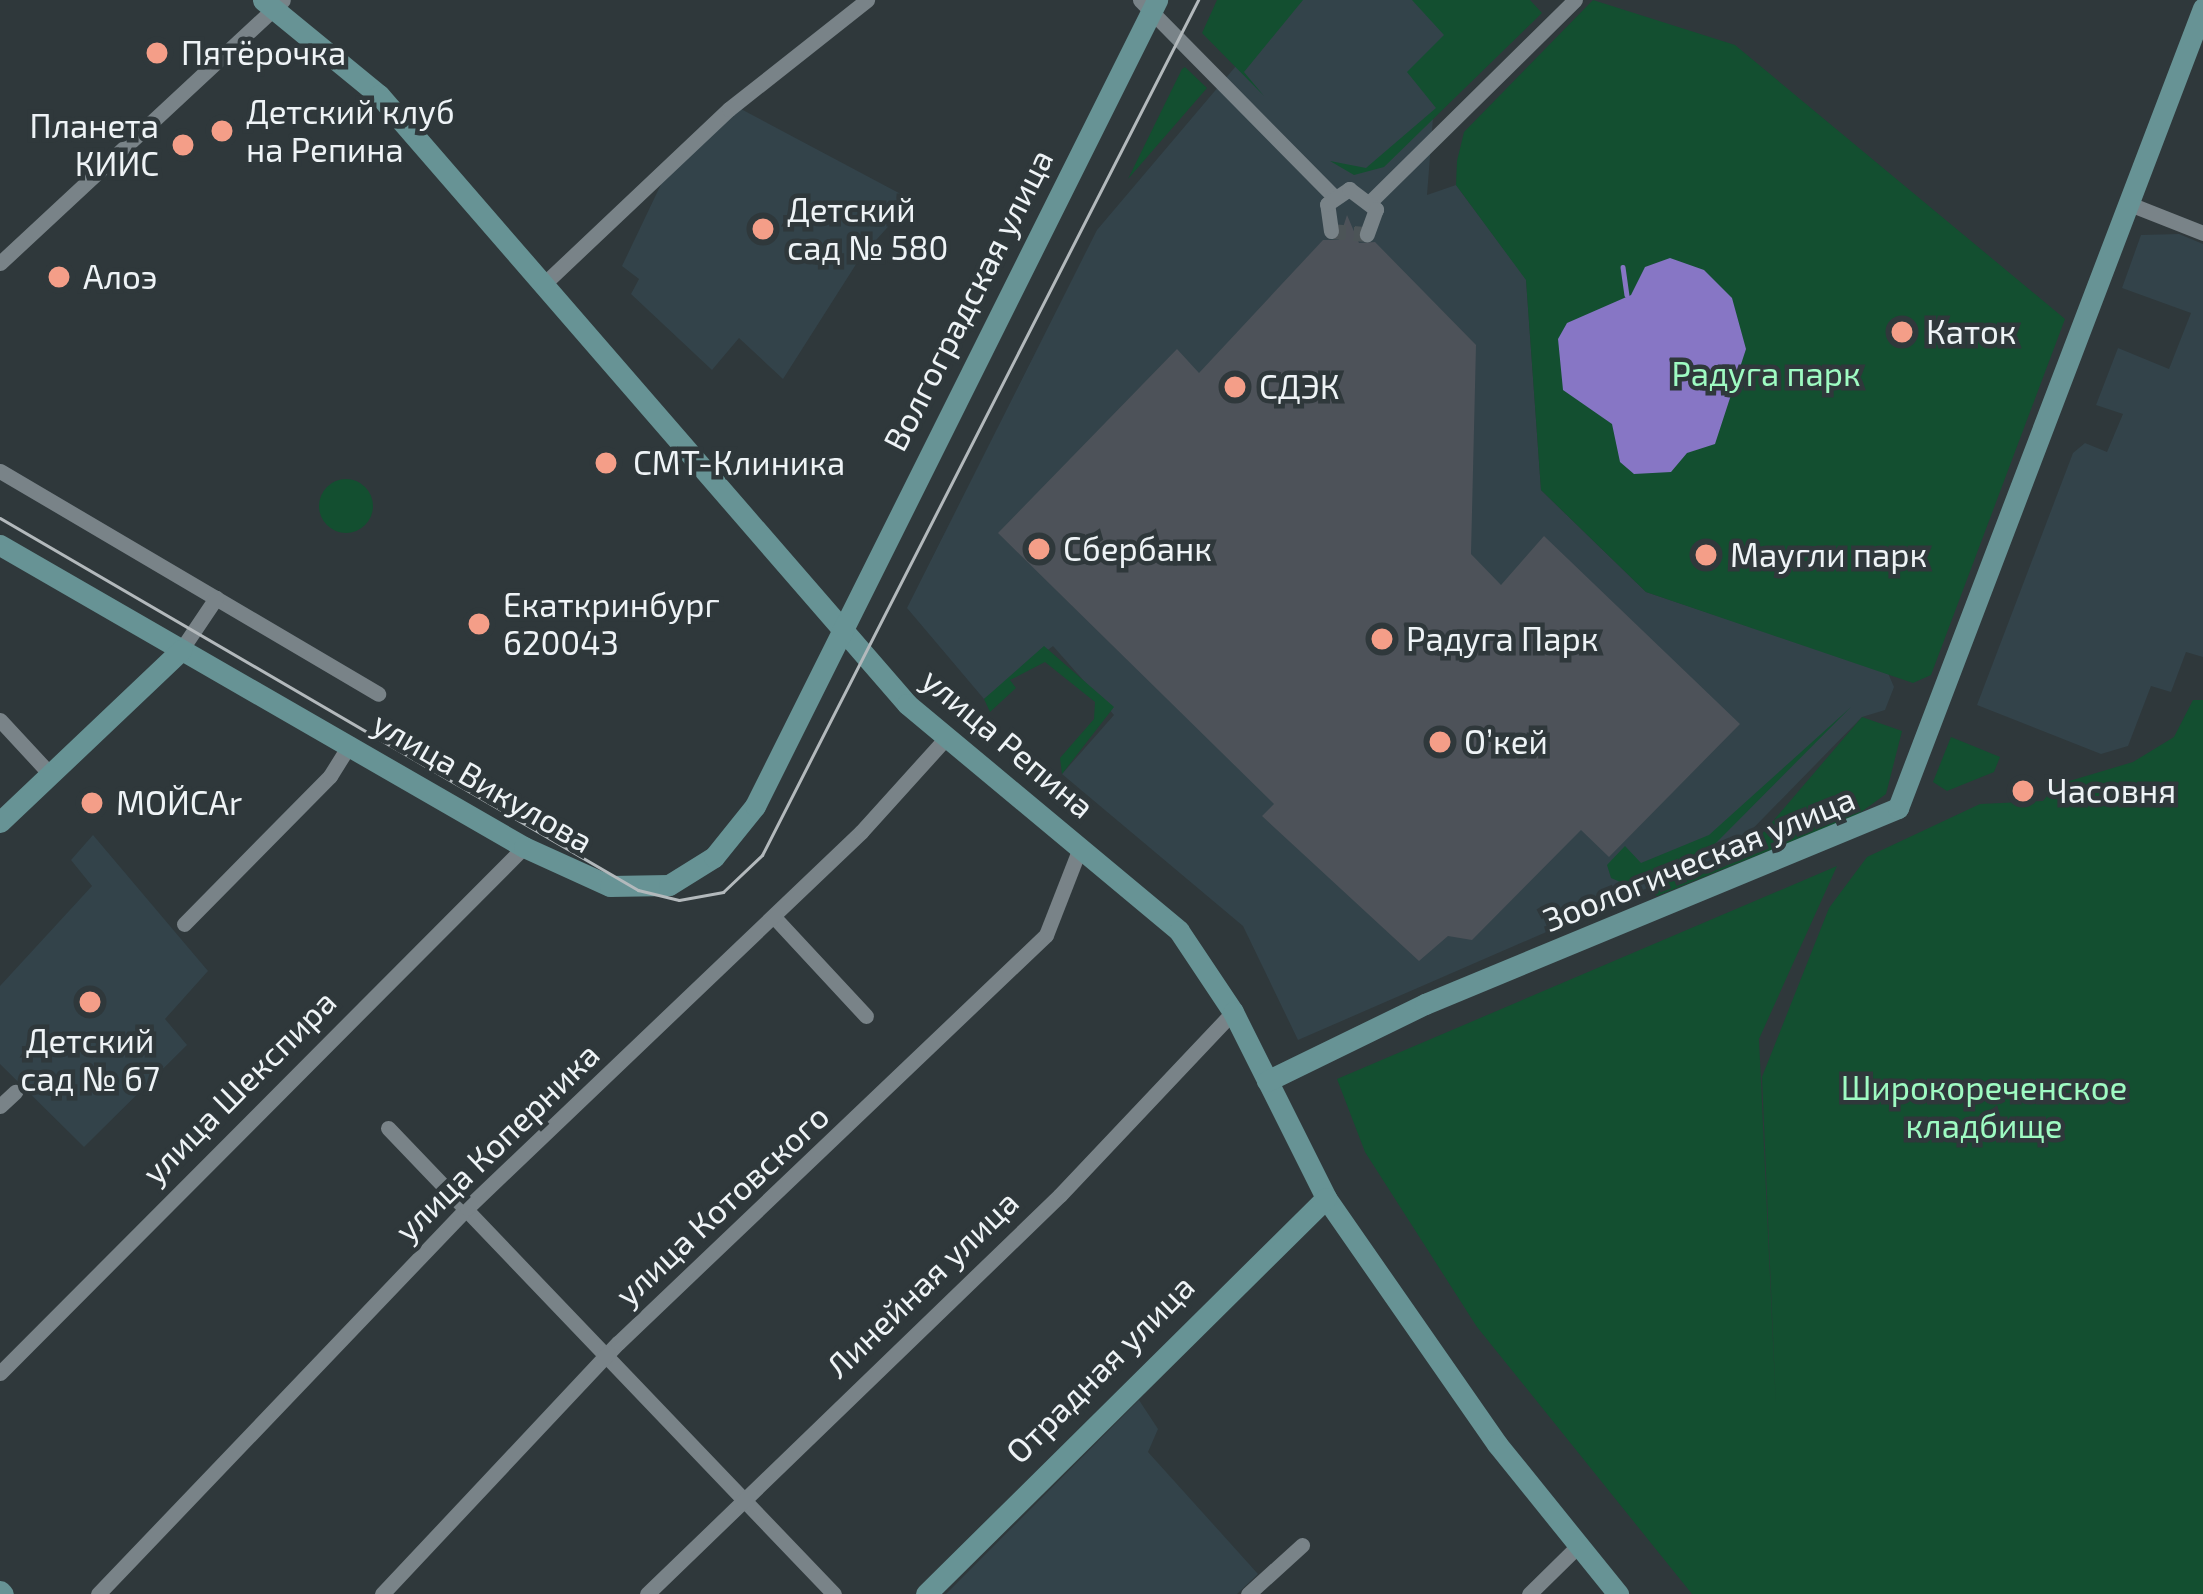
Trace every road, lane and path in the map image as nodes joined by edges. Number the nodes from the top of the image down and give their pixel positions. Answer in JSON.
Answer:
{"nodes":[{"id":1,"x":867,"y":0,"type":"edge"},
{"id":2,"x":1575,"y":0,"type":"edge"},
{"id":3,"x":274,"y":2,"type":"edge"},
{"id":4,"x":1149,"y":4,"type":"edge"},
{"id":5,"x":2203,"y":8,"type":"edge"},
{"id":6,"x":1333,"y":196,"type":"junction"},
{"id":7,"x":1372,"y":200,"type":"junction"},
{"id":8,"x":2127,"y":203,"type":"junction"},
{"id":9,"x":1331,"y":231,"type":"dead end"},
{"id":10,"x":2203,"y":233,"type":"edge"},
{"id":11,"x":1367,"y":235,"type":"dead end"},
{"id":12,"x":0,"y":263,"type":"edge"},
{"id":13,"x":547,"y":281,"type":"junction"},
{"id":14,"x":0,"y":471,"type":"edge"},
{"id":15,"x":0,"y":545,"type":"edge"},
{"id":16,"x":216,"y":598,"type":"junction"},
{"id":17,"x":839,"y":631,"type":"junction"},
{"id":18,"x":181,"y":650,"type":"junction"},
{"id":19,"x":378,"y":694,"type":"dead end"},
{"id":20,"x":0,"y":720,"type":"edge"},
{"id":21,"x":944,"y":740,"type":"junction"},
{"id":22,"x":350,"y":744,"type":"junction"},
{"id":23,"x":50,"y":774,"type":"junction"},
{"id":24,"x":0,"y":822,"type":"edge"},
{"id":25,"x":524,"y":847,"type":"junction"},
{"id":26,"x":1080,"y":848,"type":"junction"},
{"id":27,"x":774,"y":917,"type":"junction"},
{"id":28,"x":184,"y":924,"type":"dead end"},
{"id":29,"x":1233,"y":1012,"type":"junction"},
{"id":30,"x":866,"y":1016,"type":"dead end"},
{"id":31,"x":1267,"y":1081,"type":"junction"},
{"id":32,"x":15,"y":1092,"type":"dead end"},
{"id":33,"x":0,"y":1106,"type":"edge"},
{"id":34,"x":388,"y":1128,"type":"dead end"},
{"id":35,"x":1327,"y":1198,"type":"junction"},
{"id":36,"x":467,"y":1208,"type":"junction"},
{"id":37,"x":604,"y":1358,"type":"junction"},
{"id":38,"x":0,"y":1373,"type":"edge"},
{"id":39,"x":740,"y":1498,"type":"junction"},
{"id":40,"x":1302,"y":1545,"type":"dead end"},
{"id":41,"x":1578,"y":1546,"type":"junction"},
{"id":42,"x":98,"y":1594,"type":"edge"},
{"id":43,"x":382,"y":1594,"type":"edge"},
{"id":44,"x":647,"y":1594,"type":"edge"},
{"id":45,"x":834,"y":1594,"type":"edge"},
{"id":46,"x":926,"y":1594,"type":"edge"},
{"id":47,"x":1248,"y":1594,"type":"edge"},
{"id":48,"x":1529,"y":1594,"type":"edge"},
{"id":49,"x":1618,"y":1594,"type":"edge"}],
"edges":[{"from":1,"to":13,"type":"street"},
{"from":2,"to":7,"type":"street"},
{"from":3,"to":12,"type":"street"},
{"from":3,"to":13,"type":"street","name":"улица Репина"},
{"from":4,"to":6,"type":"street"},
{"from":4,"to":17,"type":"street","name":"Волгоградская улица"},
{"from":5,"to":8,"type":"street","name":"Зоологическая улица"},
{"from":6,"to":7,"type":"street"},
{"from":6,"to":9,"type":"street"},
{"from":7,"to":11,"type":"street"},
{"from":8,"to":10,"type":"street"},
{"from":8,"to":31,"type":"street","name":"Зоологическая улица"},
{"from":13,"to":17,"type":"street","name":"улица Репина"},
{"from":14,"to":16,"type":"street"},
{"from":15,"to":18,"type":"street","name":"улица Викулова"},
{"from":16,"to":18,"type":"street"},
{"from":16,"to":19,"type":"street"},
{"from":17,"to":21,"type":"street","name":"улица Репина"},
{"from":17,"to":25,"type":"street","name":"улица Викулова"},
{"from":18,"to":22,"type":"street","name":"улица Викулова"},
{"from":18,"to":23,"type":"street"},
{"from":20,"to":23,"type":"street"},
{"from":21,"to":26,"type":"street","name":"улица Репина"},
{"from":21,"to":27,"type":"street","name":"улица Коперника"},
{"from":22,"to":25,"type":"street","name":"улица Викулова"},
{"from":22,"to":28,"type":"street"},
{"from":23,"to":24,"type":"street"},
{"from":25,"to":38,"type":"street","name":"улица Шекспира"},
{"from":26,"to":29,"type":"street","name":"улица Репина"},
{"from":26,"to":37,"type":"street","name":"улица Котовского"},
{"from":27,"to":30,"type":"street"},
{"from":27,"to":36,"type":"street","name":"улица Коперника"},
{"from":29,"to":31,"type":"street","name":"улица Репина"},
{"from":29,"to":39,"type":"street","name":"Линейная улица"},
{"from":31,"to":35,"type":"street","name":"улица Репина"},
{"from":32,"to":33,"type":"street"},
{"from":34,"to":36,"type":"street"},
{"from":35,"to":41,"type":"street","name":"улица Репина"},
{"from":35,"to":46,"type":"street","name":"Отрадная улица"},
{"from":36,"to":37,"type":"street"},
{"from":36,"to":42,"type":"street","name":"улица Коперника"},
{"from":37,"to":39,"type":"street"},
{"from":37,"to":43,"type":"street","name":"улица Котовского"},
{"from":39,"to":44,"type":"street","name":"Линейная улица"},
{"from":39,"to":45,"type":"street"},
{"from":40,"to":47,"type":"street"},
{"from":41,"to":48,"type":"street"},
{"from":41,"to":49,"type":"street","name":"улица Репина"}]}
